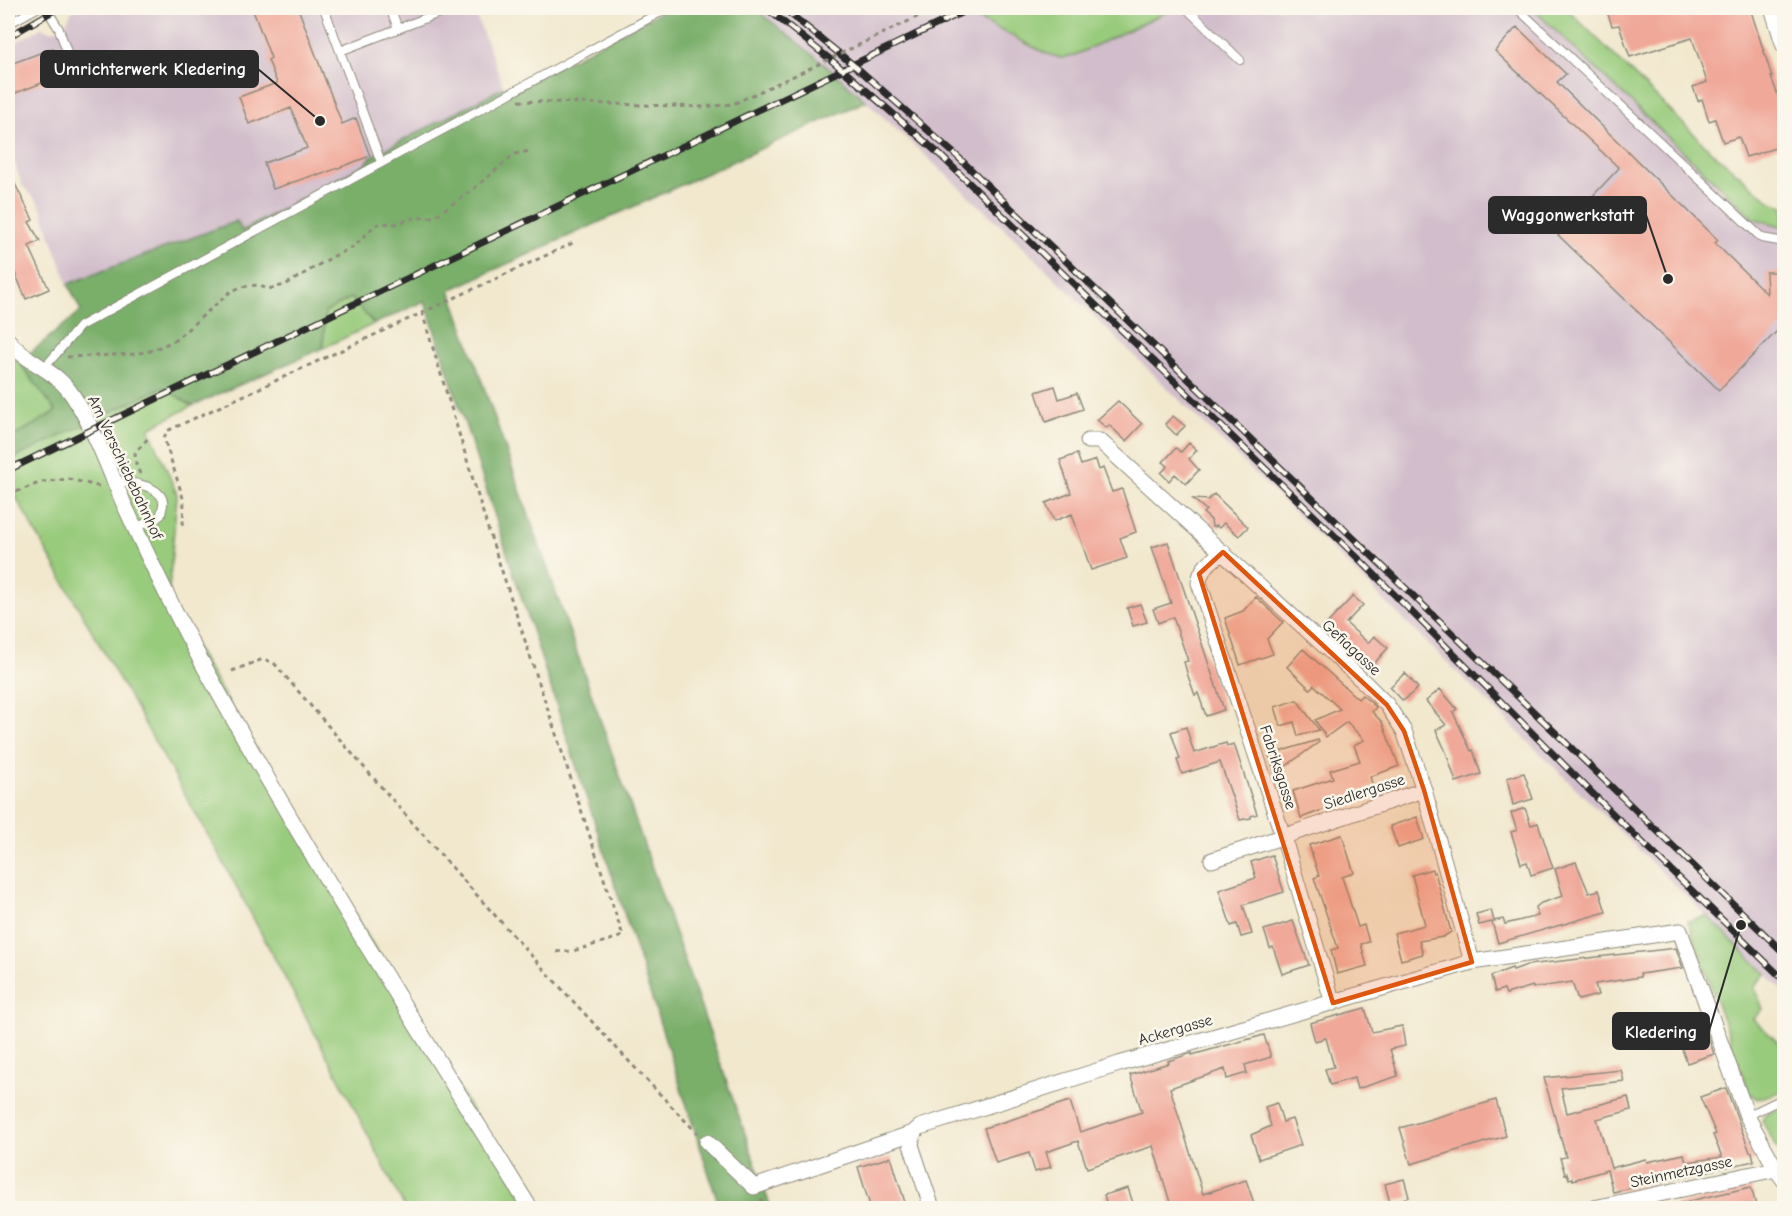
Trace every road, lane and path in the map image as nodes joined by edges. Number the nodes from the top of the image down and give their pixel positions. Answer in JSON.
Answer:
{"nodes":[{"id":1,"x":37,"y":8,"type":"edge"},
{"id":2,"x":46,"y":8,"type":"edge"},
{"id":3,"x":324,"y":8,"type":"edge"},
{"id":4,"x":390,"y":8,"type":"edge"},
{"id":5,"x":452,"y":8,"type":"edge"},
{"id":6,"x":668,"y":8,"type":"edge"},
{"id":7,"x":936,"y":8,"type":"edge"},
{"id":8,"x":1186,"y":8,"type":"edge"},
{"id":9,"x":1517,"y":8,"type":"edge"},
{"id":10,"x":1772,"y":8,"type":"edge"},
{"id":11,"x":8,"y":24,"type":"edge"},
{"id":12,"x":398,"y":28,"type":"junction"},
{"id":13,"x":1785,"y":46,"type":"edge"},
{"id":14,"x":340,"y":51,"type":"junction"},
{"id":15,"x":1240,"y":60,"type":"dead end"},
{"id":16,"x":73,"y":69,"type":"dead end"},
{"id":17,"x":497,"y":100,"type":"junction"},
{"id":18,"x":530,"y":152,"type":"dead end"},
{"id":19,"x":381,"y":162,"type":"junction"},
{"id":20,"x":574,"y":242,"type":"dead end"},
{"id":21,"x":1785,"y":242,"type":"edge"},
{"id":22,"x":422,"y":312,"type":"junction"},
{"id":23,"x":8,"y":342,"type":"edge"},
{"id":24,"x":49,"y":363,"type":"junction"},
{"id":25,"x":149,"y":437,"type":"dead end"},
{"id":26,"x":1088,"y":441,"type":"dead end"},
{"id":27,"x":116,"y":486,"type":"junction"},
{"id":28,"x":146,"y":487,"type":"junction"},
{"id":29,"x":8,"y":495,"type":"edge"},
{"id":30,"x":183,"y":525,"type":"dead end"},
{"id":31,"x":135,"y":527,"type":"junction"},
{"id":32,"x":1222,"y":552,"type":"junction"},
{"id":33,"x":232,"y":671,"type":"dead end"},
{"id":34,"x":1424,"y":790,"type":"junction"},
{"id":35,"x":1282,"y":836,"type":"junction"},
{"id":36,"x":1212,"y":860,"type":"dead end"},
{"id":37,"x":553,"y":952,"type":"dead end"},
{"id":38,"x":1472,"y":962,"type":"junction"},
{"id":39,"x":1333,"y":1003,"type":"junction"},
{"id":40,"x":1785,"y":1098,"type":"edge"},
{"id":41,"x":1747,"y":1116,"type":"junction"},
{"id":42,"x":913,"y":1133,"type":"junction"},
{"id":43,"x":707,"y":1143,"type":"joint"},
{"id":44,"x":1780,"y":1174,"type":"edge"},
{"id":45,"x":530,"y":1209,"type":"edge"},
{"id":46,"x":932,"y":1209,"type":"edge"},
{"id":47,"x":1594,"y":1209,"type":"edge"}],
"edges":[{"from":1,"to":11,"type":"lane"},
{"from":2,"to":16,"type":"lane"},
{"from":3,"to":14,"type":"lane"},
{"from":4,"to":12,"type":"lane"},
{"from":5,"to":12,"type":"lane"},
{"from":6,"to":17,"type":"lane"},
{"from":7,"to":17,"type":"path","bridge":true},
{"from":8,"to":15,"type":"lane"},
{"from":9,"to":21,"type":"lane"},
{"from":10,"to":13,"type":"street"},
{"from":12,"to":14,"type":"lane"},
{"from":14,"to":19,"type":"lane"},
{"from":17,"to":19,"type":"lane"},
{"from":18,"to":24,"type":"path"},
{"from":19,"to":24,"type":"lane"},
{"from":20,"to":22,"type":"path"},
{"from":22,"to":30,"type":"path"},
{"from":22,"to":37,"type":"path"},
{"from":23,"to":24,"type":"street","name":"Am Verschiebebahnhof"},
{"from":24,"to":27,"type":"street","name":"Am Verschiebebahnhof"},
{"from":25,"to":28,"type":"path"},
{"from":26,"to":32,"type":"street","name":"Gefiagasse"},
{"from":27,"to":28,"type":"lane"},
{"from":27,"to":29,"type":"path"},
{"from":27,"to":31,"type":"street","name":"Am Verschiebebahnhof"},
{"from":28,"to":31,"type":"lane"},
{"from":31,"to":45,"type":"street","name":"Am Verschiebebahnhof"},
{"from":32,"to":34,"type":"street","name":"Gefiagasse"},
{"from":32,"to":35,"type":"street","name":"Fabriksgasse"},
{"from":33,"to":43,"type":"path"},
{"from":34,"to":35,"type":"street","name":"Siedlergasse"},
{"from":34,"to":38,"type":"street","name":"Gefiagasse"},
{"from":35,"to":36,"type":"street","name":"Siedlergasse"},
{"from":35,"to":39,"type":"street","name":"Fabriksgasse"},
{"from":38,"to":39,"type":"street","name":"Ackergasse"},
{"from":38,"to":41,"type":"street","name":"Ackergasse"},
{"from":39,"to":42,"type":"street","name":"Ackergasse"},
{"from":40,"to":41,"type":"lane"},
{"from":41,"to":44,"type":"street"},
{"from":42,"to":43,"type":"street","name":"Ackergasse"},
{"from":42,"to":46,"type":"street"},
{"from":44,"to":47,"type":"street","name":"Steinmetzgasse"}]}
